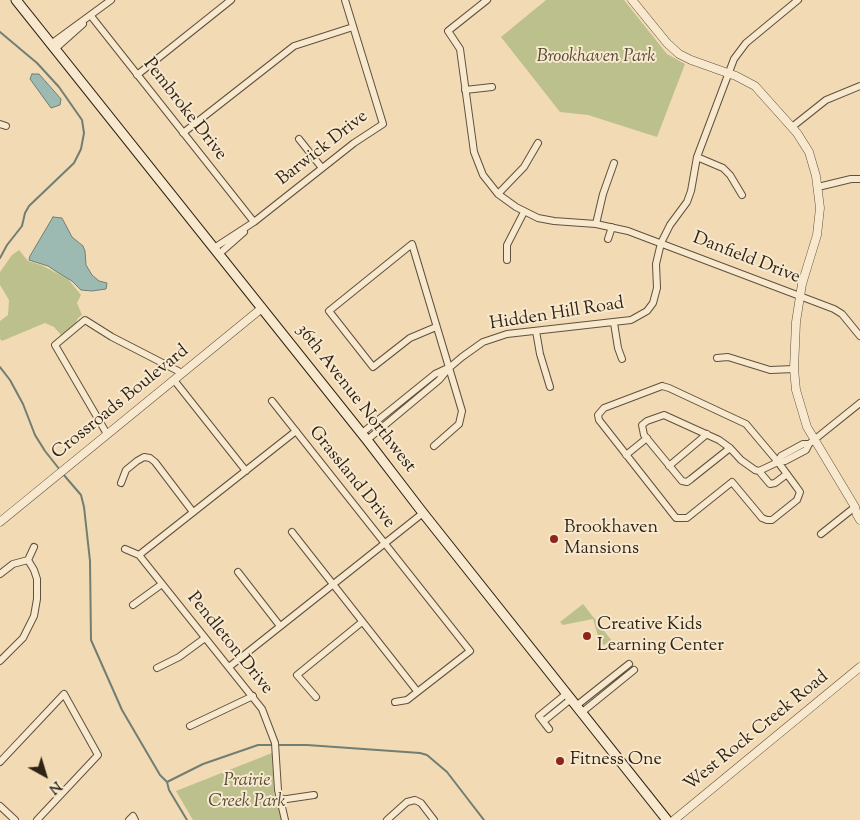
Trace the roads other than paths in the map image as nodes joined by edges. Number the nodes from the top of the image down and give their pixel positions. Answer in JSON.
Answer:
{"nodes":[{"id":1,"x":16,"y":0,"type":"edge"},
{"id":2,"x":111,"y":0,"type":"edge"},
{"id":3,"x":231,"y":0,"type":"edge"},
{"id":4,"x":345,"y":0,"type":"edge"},
{"id":5,"x":487,"y":0,"type":"edge"},
{"id":6,"x":632,"y":0,"type":"edge"},
{"id":7,"x":798,"y":0,"type":"edge"},
{"id":8,"x":91,"y":16,"type":"junction"},
{"id":9,"x":353,"y":27,"type":"junction"},
{"id":10,"x":53,"y":47,"type":"junction"},
{"id":11,"x":728,"y":74,"type":"junction"},
{"id":12,"x":137,"y":75,"type":"junction"},
{"id":13,"x":860,"y":86,"type":"edge"},
{"id":14,"x":492,"y":87,"type":"dead end"},
{"id":15,"x":466,"y":90,"type":"junction"},
{"id":16,"x":792,"y":127,"type":"junction"},
{"id":17,"x":183,"y":133,"type":"junction"},
{"id":18,"x":299,"y":139,"type":"dead end"},
{"id":19,"x":538,"y":143,"type":"dead end"},
{"id":20,"x":697,"y":157,"type":"junction"},
{"id":21,"x":614,"y":163,"type":"dead end"},
{"id":22,"x":322,"y":168,"type":"junction"},
{"id":23,"x":860,"y":178,"type":"edge"},
{"id":24,"x":818,"y":187,"type":"junction"},
{"id":25,"x":498,"y":194,"type":"junction"},
{"id":26,"x":742,"y":195,"type":"dead end"},
{"id":27,"x":524,"y":212,"type":"junction"},
{"id":28,"x":254,"y":222,"type":"junction"},
{"id":29,"x":596,"y":224,"type":"junction"},
{"id":30,"x":612,"y":227,"type":"junction"},
{"id":31,"x":608,"y":239,"type":"dead end"},
{"id":32,"x":661,"y":243,"type":"junction"},
{"id":33,"x":216,"y":251,"type":"junction"},
{"id":34,"x":507,"y":260,"type":"dead end"},
{"id":35,"x":800,"y":296,"type":"junction"},
{"id":36,"x":262,"y":308,"type":"junction"},
{"id":37,"x":614,"y":323,"type":"junction"},
{"id":38,"x":436,"y":327,"type":"junction"},
{"id":39,"x":536,"y":331,"type":"junction"},
{"id":40,"x":860,"y":336,"type":"edge"},
{"id":41,"x":717,"y":358,"type":"dead end"},
{"id":42,"x":622,"y":359,"type":"dead end"},
{"id":43,"x":449,"y":368,"type":"junction"},
{"id":44,"x":794,"y":369,"type":"junction"},
{"id":45,"x":182,"y":373,"type":"junction"},
{"id":46,"x":174,"y":380,"type":"junction"},
{"id":47,"x":550,"y":387,"type":"dead end"},
{"id":48,"x":272,"y":400,"type":"dead end"},
{"id":49,"x":860,"y":403,"type":"edge"},
{"id":50,"x":296,"y":431,"type":"junction"},
{"id":51,"x":107,"y":434,"type":"junction"},
{"id":52,"x":708,"y":434,"type":"junction"},
{"id":53,"x":364,"y":436,"type":"junction"},
{"id":54,"x":647,"y":438,"type":"junction"},
{"id":55,"x":811,"y":442,"type":"junction"},
{"id":56,"x":434,"y":446,"type":"dead end"},
{"id":57,"x":730,"y":448,"type":"junction"},
{"id":58,"x":626,"y":455,"type":"junction"},
{"id":59,"x":778,"y":462,"type":"junction"},
{"id":60,"x":669,"y":466,"type":"junction"},
{"id":61,"x":246,"y":471,"type":"junction"},
{"id":62,"x":759,"y":471,"type":"junction"},
{"id":63,"x":787,"y":474,"type":"junction"},
{"id":64,"x":121,"y":483,"type":"dead end"},
{"id":65,"x":858,"y":508,"type":"edge"},
{"id":66,"x":193,"y":512,"type":"junction"},
{"id":67,"x":423,"y":513,"type":"junction"},
{"id":68,"x":860,"y":520,"type":"edge"},
{"id":69,"x":0,"y":522,"type":"edge"},
{"id":70,"x":292,"y":532,"type":"dead end"},
{"id":71,"x":821,"y":534,"type":"dead end"},
{"id":72,"x":385,"y":543,"type":"junction"},
{"id":73,"x":34,"y":547,"type":"dead end"},
{"id":74,"x":126,"y":549,"type":"dead end"},
{"id":75,"x":139,"y":555,"type":"junction"},
{"id":76,"x":28,"y":560,"type":"junction"},
{"id":77,"x":238,"y":572,"type":"dead end"},
{"id":78,"x":0,"y":574,"type":"edge"},
{"id":79,"x":162,"y":584,"type":"junction"},
{"id":80,"x":332,"y":584,"type":"junction"},
{"id":81,"x":133,"y":605,"type":"dead end"},
{"id":82,"x":362,"y":622,"type":"junction"},
{"id":83,"x":280,"y":626,"type":"junction"},
{"id":84,"x":205,"y":638,"type":"junction"},
{"id":85,"x":0,"y":660,"type":"edge"},
{"id":86,"x":629,"y":664,"type":"dead end"},
{"id":87,"x":229,"y":667,"type":"junction"},
{"id":88,"x":860,"y":667,"type":"edge"},
{"id":89,"x":158,"y":668,"type":"dead end"},
{"id":90,"x":634,"y":670,"type":"dead end"},
{"id":91,"x":417,"y":692,"type":"junction"},
{"id":92,"x":253,"y":696,"type":"junction"},
{"id":93,"x":316,"y":697,"type":"dead end"},
{"id":94,"x":395,"y":702,"type":"dead end"},
{"id":95,"x":574,"y":703,"type":"junction"},
{"id":96,"x":190,"y":726,"type":"dead end"},
{"id":97,"x":549,"y":728,"type":"dead end"},
{"id":98,"x":0,"y":762,"type":"edge"},
{"id":99,"x":314,"y":795,"type":"dead end"},
{"id":100,"x":280,"y":800,"type":"junction"},
{"id":101,"x":0,"y":806,"type":"edge"},
{"id":102,"x":15,"y":820,"type":"edge"},
{"id":103,"x":37,"y":820,"type":"edge"},
{"id":104,"x":129,"y":820,"type":"edge"},
{"id":105,"x":135,"y":820,"type":"edge"},
{"id":106,"x":285,"y":820,"type":"edge"},
{"id":107,"x":387,"y":820,"type":"edge"},
{"id":108,"x":434,"y":820,"type":"edge"},
{"id":109,"x":667,"y":820,"type":"edge"},
{"id":110,"x":674,"y":820,"type":"edge"}],
"edges":[{"from":1,"to":10,"type":"main road","name":"36th Avenue Northwest"},
{"from":2,"to":8,"type":"street"},
{"from":3,"to":12,"type":"street"},
{"from":4,"to":9,"type":"street","name":"Barwick Drive"},
{"from":5,"to":15,"type":"street","name":"Danfield Drive"},
{"from":6,"to":11,"type":"street"},
{"from":7,"to":11,"type":"street","name":"Hidden Hill Road"},
{"from":8,"to":10,"type":"street"},
{"from":8,"to":12,"type":"street","name":"Pembroke Drive"},
{"from":9,"to":17,"type":"street"},
{"from":9,"to":22,"type":"street","name":"Barwick Drive"},
{"from":10,"to":33,"type":"main road","name":"36th Avenue Northwest"},
{"from":11,"to":16,"type":"street"},
{"from":11,"to":20,"type":"street","name":"Hidden Hill Road"},
{"from":12,"to":17,"type":"street","name":"Pembroke Drive"},
{"from":13,"to":16,"type":"street"},
{"from":14,"to":15,"type":"street"},
{"from":15,"to":25,"type":"street","name":"Danfield Drive"},
{"from":16,"to":24,"type":"street"},
{"from":17,"to":28,"type":"street","name":"Pembroke Drive"},
{"from":18,"to":22,"type":"street"},
{"from":19,"to":25,"type":"street"},
{"from":20,"to":26,"type":"street"},
{"from":20,"to":32,"type":"street","name":"Hidden Hill Road"},
{"from":21,"to":29,"type":"street"},
{"from":22,"to":28,"type":"street","name":"Barwick Drive"},
{"from":23,"to":24,"type":"street"},
{"from":24,"to":35,"type":"street"},
{"from":25,"to":27,"type":"street","name":"Danfield Drive"},
{"from":27,"to":29,"type":"street","name":"Danfield Drive"},
{"from":27,"to":34,"type":"street"},
{"from":28,"to":33,"type":"street","name":"Barwick Drive"},
{"from":29,"to":30,"type":"street","name":"Danfield Drive"},
{"from":30,"to":31,"type":"street"},
{"from":30,"to":32,"type":"street","name":"Danfield Drive"},
{"from":32,"to":35,"type":"street","name":"Danfield Drive"},
{"from":32,"to":37,"type":"street","name":"Hidden Hill Road"},
{"from":33,"to":36,"type":"main road","name":"36th Avenue Northwest"},
{"from":35,"to":40,"type":"street","name":"Danfield Drive"},
{"from":35,"to":44,"type":"street"},
{"from":36,"to":45,"type":"street","name":"Crossroads Boulevard"},
{"from":36,"to":53,"type":"main road","name":"36th Avenue Northwest"},
{"from":37,"to":39,"type":"street","name":"Hidden Hill Road"},
{"from":37,"to":42,"type":"street"},
{"from":38,"to":38,"type":"street"},
{"from":38,"to":43,"type":"street"},
{"from":39,"to":43,"type":"street","name":"Hidden Hill Road"},
{"from":39,"to":47,"type":"street"},
{"from":41,"to":44,"type":"street"},
{"from":43,"to":53,"type":"street","name":"Hidden Hill Road"},
{"from":43,"to":56,"type":"street"},
{"from":44,"to":55,"type":"street"},
{"from":45,"to":46,"type":"street","name":"Crossroads Boulevard"},
{"from":45,"to":51,"type":"street"},
{"from":46,"to":51,"type":"street","name":"Crossroads Boulevard"},
{"from":46,"to":61,"type":"street"},
{"from":48,"to":50,"type":"street"},
{"from":49,"to":55,"type":"street"},
{"from":50,"to":61,"type":"street","name":"Grassland Drive"},
{"from":50,"to":72,"type":"street","name":"Grassland Drive"},
{"from":51,"to":69,"type":"street","name":"Crossroads Boulevard"},
{"from":52,"to":54,"type":"street"},
{"from":52,"to":57,"type":"street"},
{"from":52,"to":60,"type":"street"},
{"from":53,"to":67,"type":"main road","name":"36th Avenue Northwest"},
{"from":54,"to":58,"type":"street"},
{"from":54,"to":60,"type":"street"},
{"from":55,"to":59,"type":"street"},
{"from":55,"to":65,"type":"street"},
{"from":57,"to":60,"type":"street"},
{"from":57,"to":62,"type":"street"},
{"from":58,"to":59,"type":"street"},
{"from":58,"to":63,"type":"street"},
{"from":59,"to":62,"type":"street"},
{"from":59,"to":63,"type":"street"},
{"from":61,"to":66,"type":"street","name":"Grassland Drive"},
{"from":62,"to":63,"type":"street"},
{"from":64,"to":66,"type":"street"},
{"from":65,"to":68,"type":"street"},
{"from":65,"to":71,"type":"street"},
{"from":66,"to":75,"type":"street","name":"Grassland Drive"},
{"from":67,"to":72,"type":"street"},
{"from":67,"to":95,"type":"main road","name":"36th Avenue Northwest"},
{"from":70,"to":80,"type":"street"},
{"from":72,"to":80,"type":"street"},
{"from":72,"to":91,"type":"street","name":"Grassland Drive"},
{"from":73,"to":76,"type":"street"},
{"from":74,"to":75,"type":"street"},
{"from":75,"to":79,"type":"street","name":"Pendleton Drive"},
{"from":76,"to":78,"type":"street"},
{"from":76,"to":85,"type":"street"},
{"from":77,"to":83,"type":"street"},
{"from":79,"to":81,"type":"street"},
{"from":79,"to":84,"type":"street","name":"Pendleton Drive"},
{"from":80,"to":82,"type":"street"},
{"from":80,"to":83,"type":"street"},
{"from":82,"to":91,"type":"street"},
{"from":82,"to":93,"type":"street"},
{"from":83,"to":87,"type":"street"},
{"from":84,"to":87,"type":"street","name":"Pendleton Drive"},
{"from":84,"to":89,"type":"street"},
{"from":86,"to":95,"type":"street"},
{"from":87,"to":92,"type":"street","name":"Pendleton Drive"},
{"from":88,"to":110,"type":"street","name":"West Rock Creek Road"},
{"from":90,"to":95,"type":"street"},
{"from":91,"to":94,"type":"street"},
{"from":92,"to":96,"type":"street"},
{"from":92,"to":100,"type":"street","name":"Pendleton Drive"},
{"from":95,"to":97,"type":"street"},
{"from":95,"to":109,"type":"main road","name":"36th Avenue Northwest"},
{"from":98,"to":103,"type":"street"},
{"from":99,"to":100,"type":"street"},
{"from":100,"to":106,"type":"street","name":"Pendleton Drive"},
{"from":101,"to":102,"type":"street"},
{"from":104,"to":105,"type":"street"},
{"from":107,"to":108,"type":"street"}]}
